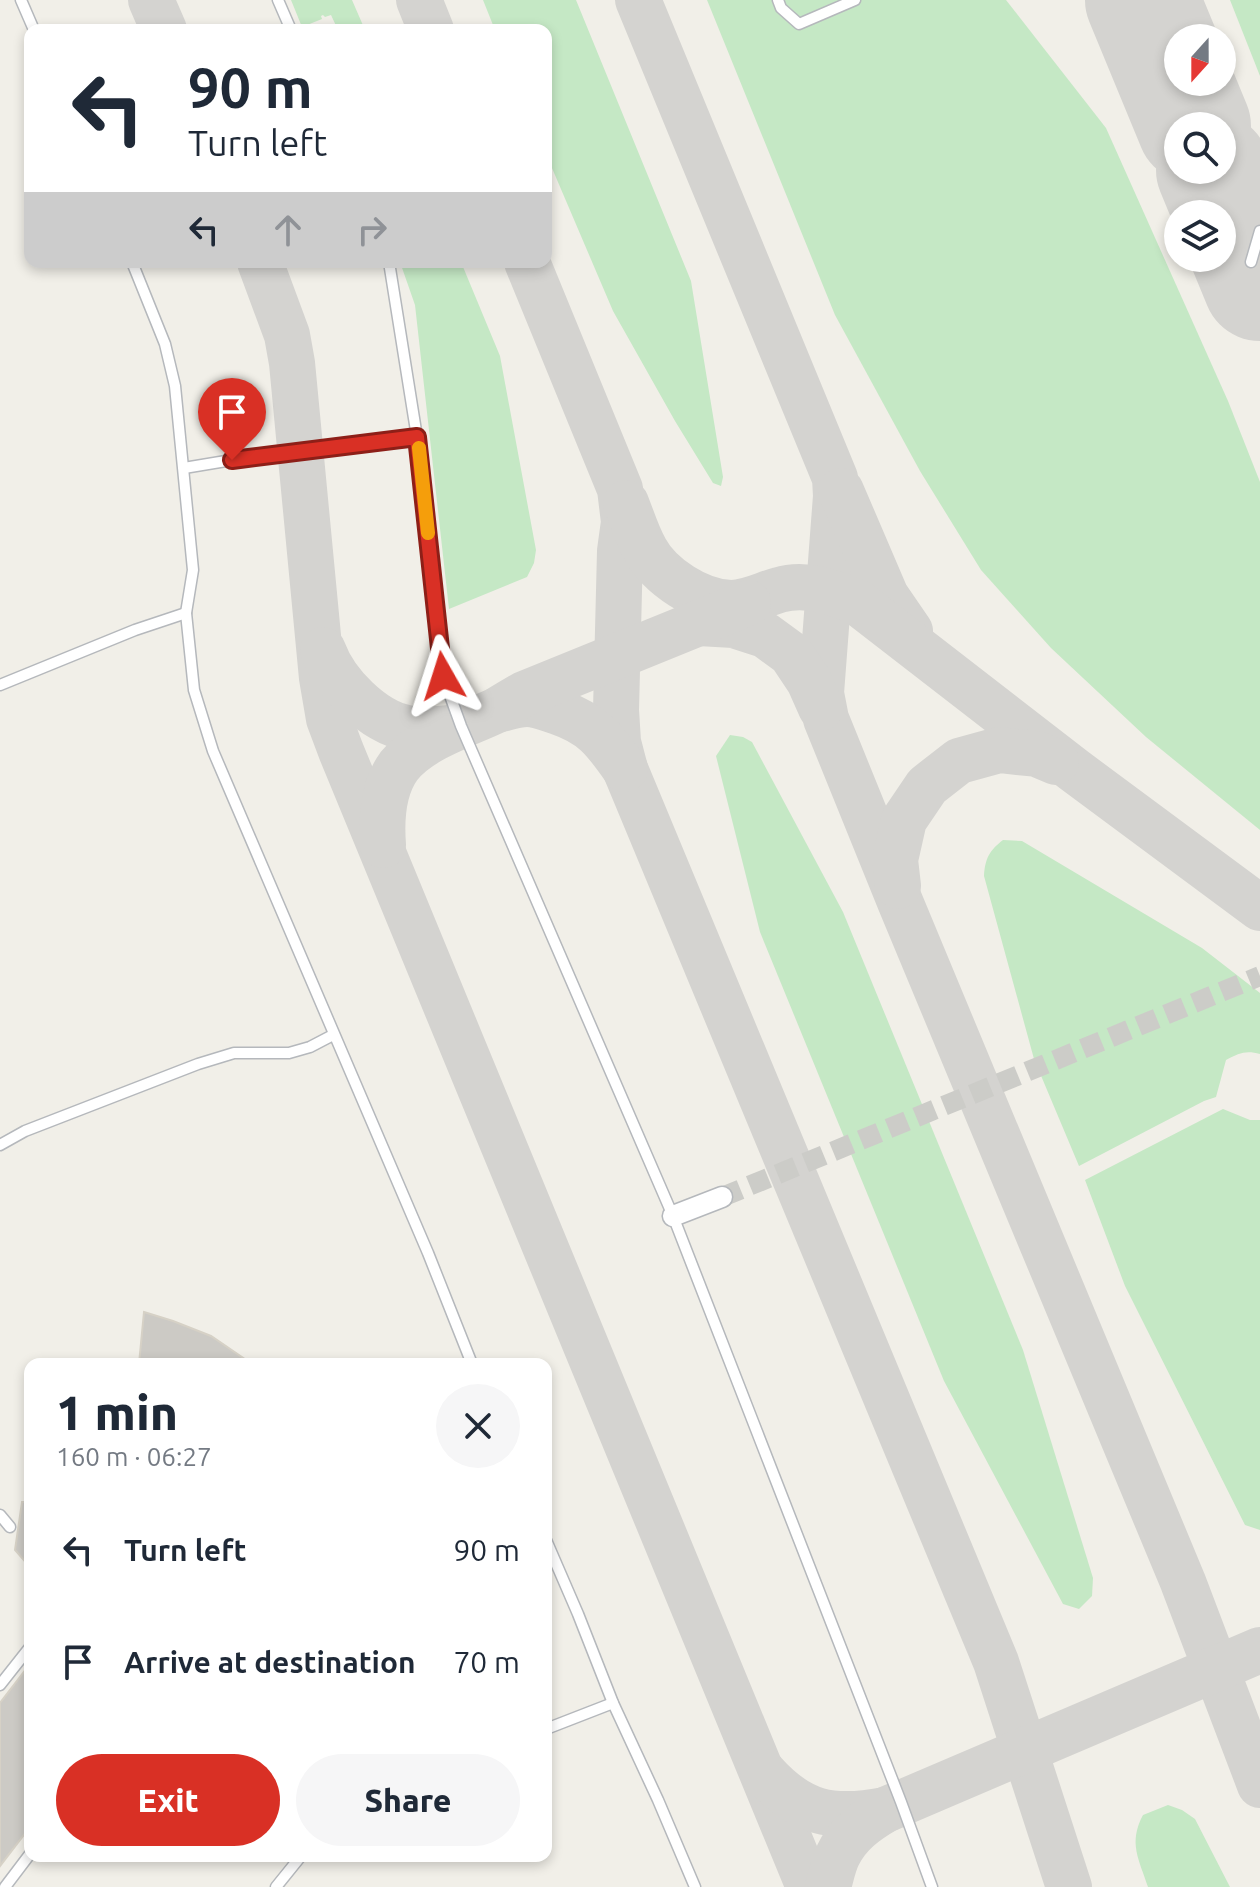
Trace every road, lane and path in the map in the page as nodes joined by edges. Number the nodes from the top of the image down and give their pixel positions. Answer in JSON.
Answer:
{"nodes":[{"id":1,"x":21,"y":0,"type":"edge"},
{"id":2,"x":278,"y":0,"type":"edge"},
{"id":3,"x":778,"y":0,"type":"edge"},
{"id":4,"x":855,"y":0,"type":"edge"},
{"id":5,"x":31,"y":24,"type":"edge"},
{"id":6,"x":288,"y":24,"type":"edge"},
{"id":7,"x":1260,"y":231,"type":"edge"},
{"id":8,"x":1251,"y":262,"type":"dead end"},
{"id":9,"x":134,"y":268,"type":"edge"},
{"id":10,"x":390,"y":268,"type":"edge"},
{"id":11,"x":417,"y":437,"type":"junction"},
{"id":12,"x":184,"y":468,"type":"junction"},
{"id":13,"x":186,"y":613,"type":"junction"},
{"id":14,"x":0,"y":685,"type":"edge"},
{"id":15,"x":333,"y":1035,"type":"junction"},
{"id":16,"x":0,"y":1145,"type":"edge"},
{"id":17,"x":722,"y":1197,"type":"tunnel mouth"},
{"id":18,"x":673,"y":1216,"type":"junction"},
{"id":19,"x":470,"y":1358,"type":"edge"},
{"id":20,"x":0,"y":1515,"type":"edge"},
{"id":21,"x":10,"y":1527,"type":"dead end"},
{"id":22,"x":552,"y":1554,"type":"edge"},
{"id":23,"x":24,"y":1655,"type":"edge"},
{"id":24,"x":0,"y":1685,"type":"edge"},
{"id":25,"x":613,"y":1703,"type":"junction"},
{"id":26,"x":552,"y":1727,"type":"edge"},
{"id":27,"x":24,"y":1862,"type":"edge"},
{"id":28,"x":296,"y":1862,"type":"edge"},
{"id":29,"x":5,"y":1887,"type":"edge"},
{"id":30,"x":276,"y":1887,"type":"edge"},
{"id":31,"x":695,"y":1887,"type":"edge"},
{"id":32,"x":932,"y":1887,"type":"edge"}],
"edges":[{"from":1,"to":5,"type":"lane"},
{"from":2,"to":6,"type":"lane"},
{"from":3,"to":4,"type":"lane"},
{"from":7,"to":8,"type":"lane"},
{"from":9,"to":12,"type":"lane"},
{"from":10,"to":11,"type":"lane"},
{"from":11,"to":12,"type":"lane"},
{"from":11,"to":18,"type":"lane"},
{"from":12,"to":13,"type":"lane"},
{"from":13,"to":14,"type":"lane"},
{"from":13,"to":15,"type":"lane"},
{"from":15,"to":16,"type":"lane"},
{"from":15,"to":19,"type":"lane"},
{"from":17,"to":18,"type":"street"},
{"from":18,"to":32,"type":"lane"},
{"from":20,"to":21,"type":"lane"},
{"from":22,"to":25,"type":"lane"},
{"from":23,"to":24,"type":"lane"},
{"from":25,"to":26,"type":"lane"},
{"from":25,"to":31,"type":"lane"},
{"from":27,"to":29,"type":"lane"},
{"from":28,"to":30,"type":"lane"}]}
